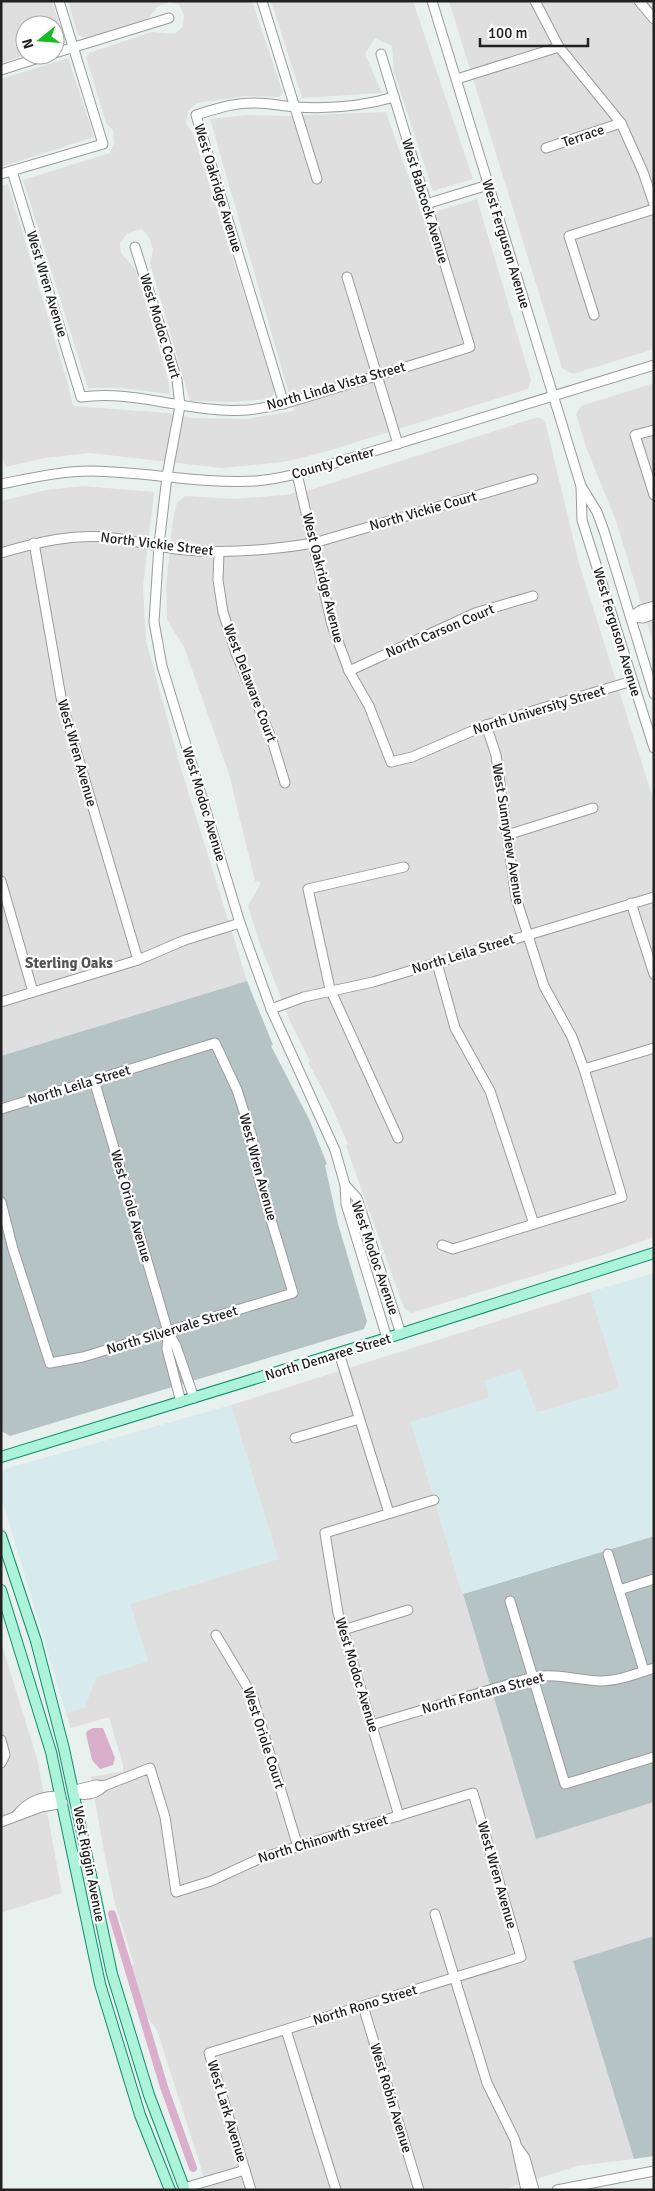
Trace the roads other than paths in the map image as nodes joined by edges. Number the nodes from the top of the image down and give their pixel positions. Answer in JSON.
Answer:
{"nodes":[{"id":1,"x":59,"y":1,"type":"edge"},
{"id":2,"x":262,"y":1,"type":"edge"},
{"id":3,"x":432,"y":1,"type":"edge"},
{"id":4,"x":535,"y":1,"type":"edge"},
{"id":5,"x":639,"y":1,"type":"edge"},
{"id":6,"x":169,"y":18,"type":"dead end"},
{"id":7,"x":654,"y":18,"type":"edge"},
{"id":8,"x":73,"y":47,"type":"junction"},
{"id":9,"x":559,"y":47,"type":"junction"},
{"id":10,"x":65,"y":50,"type":"edge"},
{"id":11,"x":381,"y":54,"type":"dead end"},
{"id":12,"x":17,"y":65,"type":"edge"},
{"id":13,"x":1,"y":70,"type":"edge"},
{"id":14,"x":457,"y":80,"type":"junction"},
{"id":15,"x":394,"y":96,"type":"junction"},
{"id":16,"x":294,"y":107,"type":"junction"},
{"id":17,"x":620,"y":123,"type":"junction"},
{"id":18,"x":546,"y":148,"type":"dead end"},
{"id":19,"x":12,"y":171,"type":"junction"},
{"id":20,"x":1,"y":174,"type":"edge"},
{"id":21,"x":317,"y":179,"type":"dead end"},
{"id":22,"x":488,"y":186,"type":"junction"},
{"id":23,"x":426,"y":204,"type":"junction"},
{"id":24,"x":654,"y":204,"type":"edge"},
{"id":25,"x":654,"y":209,"type":"edge"},
{"id":26,"x":135,"y":247,"type":"dead end"},
{"id":27,"x":347,"y":276,"type":"dead end"},
{"id":28,"x":594,"y":315,"type":"dead end"},
{"id":29,"x":470,"y":347,"type":"joint"},
{"id":30,"x":654,"y":365,"type":"edge"},
{"id":31,"x":377,"y":376,"type":"junction"},
{"id":32,"x":81,"y":397,"type":"joint"},
{"id":33,"x":554,"y":397,"type":"junction"},
{"id":34,"x":284,"y":404,"type":"junction"},
{"id":35,"x":180,"y":406,"type":"junction"},
{"id":36,"x":654,"y":430,"type":"edge"},
{"id":37,"x":398,"y":444,"type":"junction"},
{"id":38,"x":298,"y":474,"type":"junction"},
{"id":39,"x":167,"y":476,"type":"junction"},
{"id":40,"x":533,"y":479,"type":"dead end"},
{"id":41,"x":1,"y":484,"type":"edge"},
{"id":42,"x":580,"y":486,"type":"junction"},
{"id":43,"x":654,"y":495,"type":"edge"},
{"id":44,"x":34,"y":543,"type":"junction"},
{"id":45,"x":314,"y":543,"type":"junction"},
{"id":46,"x":159,"y":545,"type":"junction"},
{"id":47,"x":219,"y":552,"type":"junction"},
{"id":48,"x":1,"y":553,"type":"edge"},
{"id":49,"x":533,"y":596,"type":"dead end"},
{"id":50,"x":654,"y":606,"type":"edge"},
{"id":51,"x":654,"y":614,"type":"edge"},
{"id":52,"x":630,"y":617,"type":"junction"},
{"id":53,"x":349,"y":672,"type":"junction"},
{"id":54,"x":632,"y":681,"type":"junction"},
{"id":55,"x":654,"y":694,"type":"edge"},
{"id":56,"x":486,"y":724,"type":"junction"},
{"id":57,"x":654,"y":748,"type":"edge"},
{"id":58,"x":391,"y":762,"type":"joint"},
{"id":59,"x":285,"y":784,"type":"dead end"},
{"id":60,"x":593,"y":808,"type":"dead end"},
{"id":61,"x":506,"y":835,"type":"junction"},
{"id":62,"x":404,"y":867,"type":"dead end"},
{"id":63,"x":1,"y":881,"type":"edge"},
{"id":64,"x":654,"y":896,"type":"edge"},
{"id":65,"x":631,"y":903,"type":"junction"},
{"id":66,"x":240,"y":923,"type":"junction"},
{"id":67,"x":527,"y":934,"type":"junction"},
{"id":68,"x":138,"y":960,"type":"junction"},
{"id":69,"x":436,"y":963,"type":"junction"},
{"id":70,"x":654,"y":974,"type":"edge"},
{"id":71,"x":330,"y":989,"type":"junction"},
{"id":72,"x":34,"y":992,"type":"junction"},
{"id":73,"x":1,"y":1002,"type":"edge"},
{"id":74,"x":272,"y":1009,"type":"junction"},
{"id":75,"x":215,"y":1044,"type":"joint"},
{"id":76,"x":654,"y":1048,"type":"edge"},
{"id":77,"x":584,"y":1069,"type":"junction"},
{"id":78,"x":94,"y":1080,"type":"junction"},
{"id":79,"x":1,"y":1109,"type":"edge"},
{"id":80,"x":398,"y":1138,"type":"dead end"},
{"id":81,"x":345,"y":1185,"type":"junction"},
{"id":82,"x":1,"y":1202,"type":"edge"},
{"id":83,"x":534,"y":1224,"type":"junction"},
{"id":84,"x":442,"y":1245,"type":"dead end"},
{"id":85,"x":654,"y":1252,"type":"edge"},
{"id":86,"x":293,"y":1293,"type":"joint"},
{"id":87,"x":168,"y":1332,"type":"junction"},
{"id":88,"x":401,"y":1334,"type":"junction"},
{"id":89,"x":387,"y":1338,"type":"junction"},
{"id":90,"x":339,"y":1353,"type":"junction"},
{"id":91,"x":194,"y":1398,"type":"junction"},
{"id":92,"x":181,"y":1402,"type":"junction"},
{"id":93,"x":360,"y":1419,"type":"junction"},
{"id":94,"x":295,"y":1438,"type":"dead end"},
{"id":95,"x":1,"y":1457,"type":"edge"},
{"id":96,"x":434,"y":1500,"type":"dead end"},
{"id":97,"x":389,"y":1514,"type":"junction"},
{"id":98,"x":1,"y":1536,"type":"edge"},
{"id":99,"x":608,"y":1554,"type":"dead end"},
{"id":100,"x":654,"y":1579,"type":"edge"},
{"id":101,"x":1,"y":1590,"type":"edge"},
{"id":102,"x":619,"y":1590,"type":"junction"},
{"id":103,"x":510,"y":1601,"type":"dead end"},
{"id":104,"x":408,"y":1610,"type":"dead end"},
{"id":105,"x":343,"y":1630,"type":"junction"},
{"id":106,"x":216,"y":1635,"type":"dead end"},
{"id":107,"x":649,"y":1670,"type":"edge"},
{"id":108,"x":533,"y":1677,"type":"junction"},
{"id":109,"x":38,"y":1708,"type":"junction"},
{"id":110,"x":372,"y":1725,"type":"junction"},
{"id":111,"x":1,"y":1740,"type":"edge"},
{"id":112,"x":654,"y":1757,"type":"edge"},
{"id":113,"x":3,"y":1761,"type":"edge"},
{"id":114,"x":75,"y":1792,"type":"junction"},
{"id":115,"x":473,"y":1793,"type":"joint"},
{"id":116,"x":62,"y":1800,"type":"junction"},
{"id":117,"x":399,"y":1816,"type":"junction"},
{"id":118,"x":1,"y":1822,"type":"edge"},
{"id":119,"x":298,"y":1847,"type":"junction"},
{"id":120,"x":92,"y":1889,"type":"junction"},
{"id":121,"x":435,"y":1914,"type":"dead end"},
{"id":122,"x":522,"y":1957,"type":"joint"},
{"id":123,"x":454,"y":1977,"type":"junction"},
{"id":124,"x":363,"y":2006,"type":"junction"},
{"id":125,"x":286,"y":2030,"type":"junction"},
{"id":126,"x":209,"y":2053,"type":"joint"},
{"id":127,"x":516,"y":2145,"type":"junction"},
{"id":128,"x":245,"y":2170,"type":"junction"},
{"id":129,"x":654,"y":2170,"type":"edge"},
{"id":130,"x":184,"y":2189,"type":"edge"},
{"id":131,"x":170,"y":2190,"type":"edge"},
{"id":132,"x":252,"y":2190,"type":"edge"},
{"id":133,"x":336,"y":2190,"type":"edge"},
{"id":134,"x":419,"y":2190,"type":"edge"},
{"id":135,"x":526,"y":2190,"type":"edge"},
{"id":136,"x":534,"y":2190,"type":"edge"},
{"id":137,"x":556,"y":2190,"type":"edge"}],
"edges":[{"from":1,"to":8,"type":"street"},
{"from":2,"to":16,"type":"street"},
{"from":3,"to":14,"type":"street","name":"West Ferguson Avenue"},
{"from":4,"to":9,"type":"street"},
{"from":5,"to":7,"type":"street"},
{"from":6,"to":8,"type":"street"},
{"from":8,"to":10,"type":"street"},
{"from":8,"to":19,"type":"street"},
{"from":9,"to":14,"type":"street"},
{"from":9,"to":17,"type":"street"},
{"from":11,"to":15,"type":"street","name":"West Babcock Avenue"},
{"from":12,"to":13,"type":"street"},
{"from":14,"to":22,"type":"street","name":"West Ferguson Avenue"},
{"from":15,"to":16,"type":"street"},
{"from":15,"to":23,"type":"street","name":"West Babcock Avenue"},
{"from":16,"to":21,"type":"street"},
{"from":16,"to":34,"type":"street","name":"West Oakridge Avenue"},
{"from":17,"to":18,"type":"street","name":"Terrace"},
{"from":17,"to":24,"type":"street"},
{"from":19,"to":20,"type":"street"},
{"from":19,"to":32,"type":"street","name":"West Wren Avenue"},
{"from":22,"to":23,"type":"street"},
{"from":22,"to":33,"type":"street","name":"West Ferguson Avenue"},
{"from":23,"to":29,"type":"street","name":"West Babcock Avenue"},
{"from":25,"to":28,"type":"street"},
{"from":26,"to":35,"type":"street","name":"West Modoc Court"},
{"from":27,"to":31,"type":"street"},
{"from":29,"to":31,"type":"street","name":"North Linda Vista Street"},
{"from":30,"to":33,"type":"street","name":"County Center"},
{"from":31,"to":34,"type":"street","name":"North Linda Vista Street"},
{"from":31,"to":37,"type":"street"},
{"from":32,"to":35,"type":"street","name":"North Linda Vista Street"},
{"from":33,"to":37,"type":"street","name":"County Center"},
{"from":33,"to":42,"type":"street","name":"West Ferguson Avenue"},
{"from":34,"to":35,"type":"street","name":"North Linda Vista Street"},
{"from":35,"to":39,"type":"street","name":"West Modoc Avenue"},
{"from":36,"to":43,"type":"street"},
{"from":37,"to":38,"type":"street","name":"County Center"},
{"from":38,"to":39,"type":"street","name":"County Center"},
{"from":38,"to":45,"type":"street","name":"West Oakridge Avenue"},
{"from":39,"to":41,"type":"street","name":"County Center"},
{"from":39,"to":46,"type":"street","name":"West Modoc Avenue"},
{"from":40,"to":45,"type":"street","name":"North Vickie Court"},
{"from":42,"to":52,"type":"street","name":"West Ferguson Avenue"},
{"from":42,"to":54,"type":"street","name":"West Ferguson Avenue"},
{"from":44,"to":46,"type":"street","name":"North Vickie Street"},
{"from":44,"to":48,"type":"street","name":"North Vickie Street"},
{"from":44,"to":68,"type":"street","name":"West Wren Avenue"},
{"from":45,"to":47,"type":"street","name":"North Vickie Street"},
{"from":45,"to":53,"type":"street","name":"West Oakridge Avenue"},
{"from":46,"to":47,"type":"street","name":"North Vickie Street"},
{"from":46,"to":66,"type":"street","name":"West Modoc Avenue"},
{"from":47,"to":59,"type":"street","name":"West Delaware Court"},
{"from":49,"to":53,"type":"street","name":"North Carson Court"},
{"from":50,"to":52,"type":"street"},
{"from":51,"to":52,"type":"street"},
{"from":52,"to":55,"type":"street","name":"West Ferguson Avenue"},
{"from":53,"to":58,"type":"street","name":"West Oakridge Avenue"},
{"from":54,"to":56,"type":"street","name":"North University Street"},
{"from":54,"to":57,"type":"street","name":"West Ferguson Avenue"},
{"from":56,"to":58,"type":"street","name":"North University Street"},
{"from":56,"to":61,"type":"street","name":"West Sunnyview Avenue"},
{"from":60,"to":61,"type":"street"},
{"from":61,"to":67,"type":"street","name":"West Sunnyview Avenue"},
{"from":62,"to":71,"type":"street"},
{"from":63,"to":72,"type":"street"},
{"from":64,"to":65,"type":"street","name":"North Leila Street"},
{"from":65,"to":67,"type":"street","name":"North Leila Street"},
{"from":65,"to":70,"type":"street"},
{"from":66,"to":68,"type":"street"},
{"from":66,"to":74,"type":"street","name":"West Modoc Avenue"},
{"from":67,"to":69,"type":"street","name":"North Leila Street"},
{"from":67,"to":77,"type":"street","name":"West Sunnyview Avenue"},
{"from":68,"to":72,"type":"street"},
{"from":69,"to":71,"type":"street","name":"North Leila Street"},
{"from":69,"to":83,"type":"street"},
{"from":71,"to":74,"type":"street","name":"North Leila Street"},
{"from":71,"to":80,"type":"street"},
{"from":72,"to":73,"type":"street"},
{"from":74,"to":81,"type":"street","name":"West Modoc Avenue"},
{"from":75,"to":78,"type":"street","name":"North Leila Street"},
{"from":75,"to":86,"type":"street","name":"West Wren Avenue"},
{"from":76,"to":77,"type":"street"},
{"from":77,"to":83,"type":"street","name":"West Sunnyview Avenue"},
{"from":78,"to":79,"type":"street","name":"North Leila Street"},
{"from":78,"to":87,"type":"street","name":"West Oriole Avenue"},
{"from":81,"to":88,"type":"street","name":"West Modoc Avenue"},
{"from":81,"to":89,"type":"street","name":"West Modoc Avenue"},
{"from":82,"to":87,"type":"street","name":"North Silvervale Street"},
{"from":83,"to":84,"type":"street"},
{"from":85,"to":88,"type":"main road","name":"North Demaree Street"},
{"from":86,"to":87,"type":"street","name":"North Silvervale Street"},
{"from":87,"to":91,"type":"street","name":"West Oriole Avenue"},
{"from":87,"to":92,"type":"street","name":"West Oriole Avenue"},
{"from":88,"to":89,"type":"main road","name":"North Demaree Street"},
{"from":89,"to":90,"type":"main road","name":"North Demaree Street"},
{"from":90,"to":91,"type":"main road","name":"North Demaree Street"},
{"from":90,"to":93,"type":"street"},
{"from":91,"to":92,"type":"main road","name":"North Demaree Street"},
{"from":92,"to":95,"type":"main road","name":"North Demaree Street"},
{"from":93,"to":94,"type":"street"},
{"from":93,"to":97,"type":"street"},
{"from":96,"to":97,"type":"street"},
{"from":97,"to":105,"type":"street","name":"West Modoc Avenue"},
{"from":98,"to":114,"type":"main road","name":"West Riggin Avenue"},
{"from":99,"to":102,"type":"street"},
{"from":100,"to":102,"type":"street"},
{"from":101,"to":109,"type":"main road","name":"West Riggin Avenue"},
{"from":102,"to":107,"type":"street"},
{"from":103,"to":108,"type":"street"},
{"from":104,"to":105,"type":"street"},
{"from":105,"to":110,"type":"street","name":"West Modoc Avenue"},
{"from":106,"to":119,"type":"street","name":"West Oriole Court"},
{"from":107,"to":108,"type":"street","name":"North Fontana Street"},
{"from":108,"to":110,"type":"street","name":"North Fontana Street"},
{"from":108,"to":112,"type":"street"},
{"from":109,"to":114,"type":"main road"},
{"from":109,"to":116,"type":"main road","name":"West Riggin Avenue"},
{"from":110,"to":117,"type":"street","name":"West Modoc Avenue"},
{"from":111,"to":113,"type":"street"},
{"from":114,"to":119,"type":"street","name":"North Chinowth Street"},
{"from":114,"to":120,"type":"main road","name":"West Riggin Avenue"},
{"from":115,"to":117,"type":"street","name":"North Chinowth Street"},
{"from":115,"to":122,"type":"street","name":"West Wren Avenue"},
{"from":116,"to":118,"type":"street"},
{"from":116,"to":120,"type":"main road"},
{"from":116,"to":131,"type":"main road","name":"West Riggin Avenue"},
{"from":117,"to":119,"type":"street","name":"North Chinowth Street"},
{"from":120,"to":130,"type":"main road","name":"West Riggin Avenue"},
{"from":121,"to":123,"type":"street"},
{"from":122,"to":123,"type":"street","name":"North Rono Street"},
{"from":123,"to":124,"type":"street","name":"North Rono Street"},
{"from":123,"to":127,"type":"street"},
{"from":124,"to":125,"type":"street","name":"North Rono Street"},
{"from":124,"to":134,"type":"street","name":"West Robin Avenue"},
{"from":125,"to":126,"type":"street","name":"North Rono Street"},
{"from":125,"to":133,"type":"street"},
{"from":126,"to":128,"type":"street","name":"West Lark Avenue"},
{"from":127,"to":135,"type":"street"},
{"from":127,"to":136,"type":"street"},
{"from":128,"to":130,"type":"street"},
{"from":128,"to":132,"type":"street","name":"West Lark Avenue"},
{"from":129,"to":137,"type":"street"}]}
